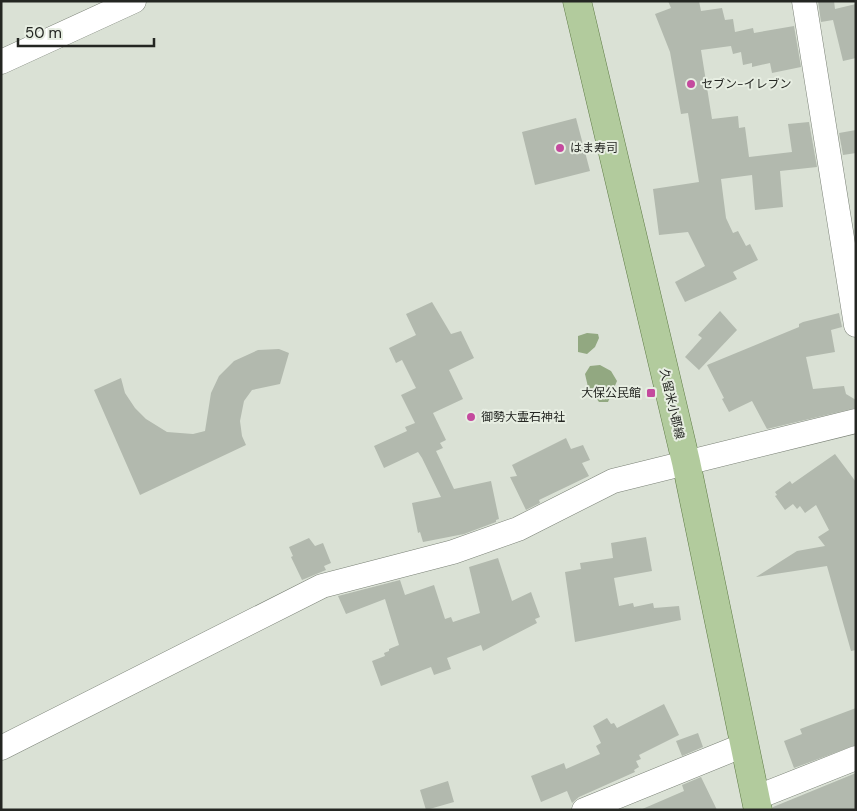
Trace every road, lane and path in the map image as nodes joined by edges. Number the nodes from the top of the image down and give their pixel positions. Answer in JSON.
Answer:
{"nodes":[{"id":1,"x":134,"y":1,"type":"edge"},
{"id":2,"x":577,"y":1,"type":"edge"},
{"id":3,"x":804,"y":1,"type":"edge"},
{"id":4,"x":1,"y":62,"type":"edge"},
{"id":5,"x":856,"y":325,"type":"edge"},
{"id":6,"x":856,"y":421,"type":"edge"},
{"id":7,"x":686,"y":462,"type":"junction"},
{"id":8,"x":744,"y":745,"type":"junction"},
{"id":9,"x":1,"y":748,"type":"edge"},
{"id":10,"x":856,"y":758,"type":"edge"},
{"id":11,"x":757,"y":804,"type":"edge"},
{"id":12,"x":584,"y":810,"type":"edge"}],
"edges":[{"from":1,"to":4,"type":"street"},
{"from":2,"to":7,"type":"main road","name":"久留米小郡線"},
{"from":3,"to":5,"type":"street"},
{"from":6,"to":7,"type":"street"},
{"from":7,"to":8,"type":"main road","name":"久留米小郡線"},
{"from":7,"to":9,"type":"street"},
{"from":8,"to":11,"type":"main road","name":"久留米小郡線"},
{"from":8,"to":12,"type":"street"},
{"from":10,"to":11,"type":"street"}]}
